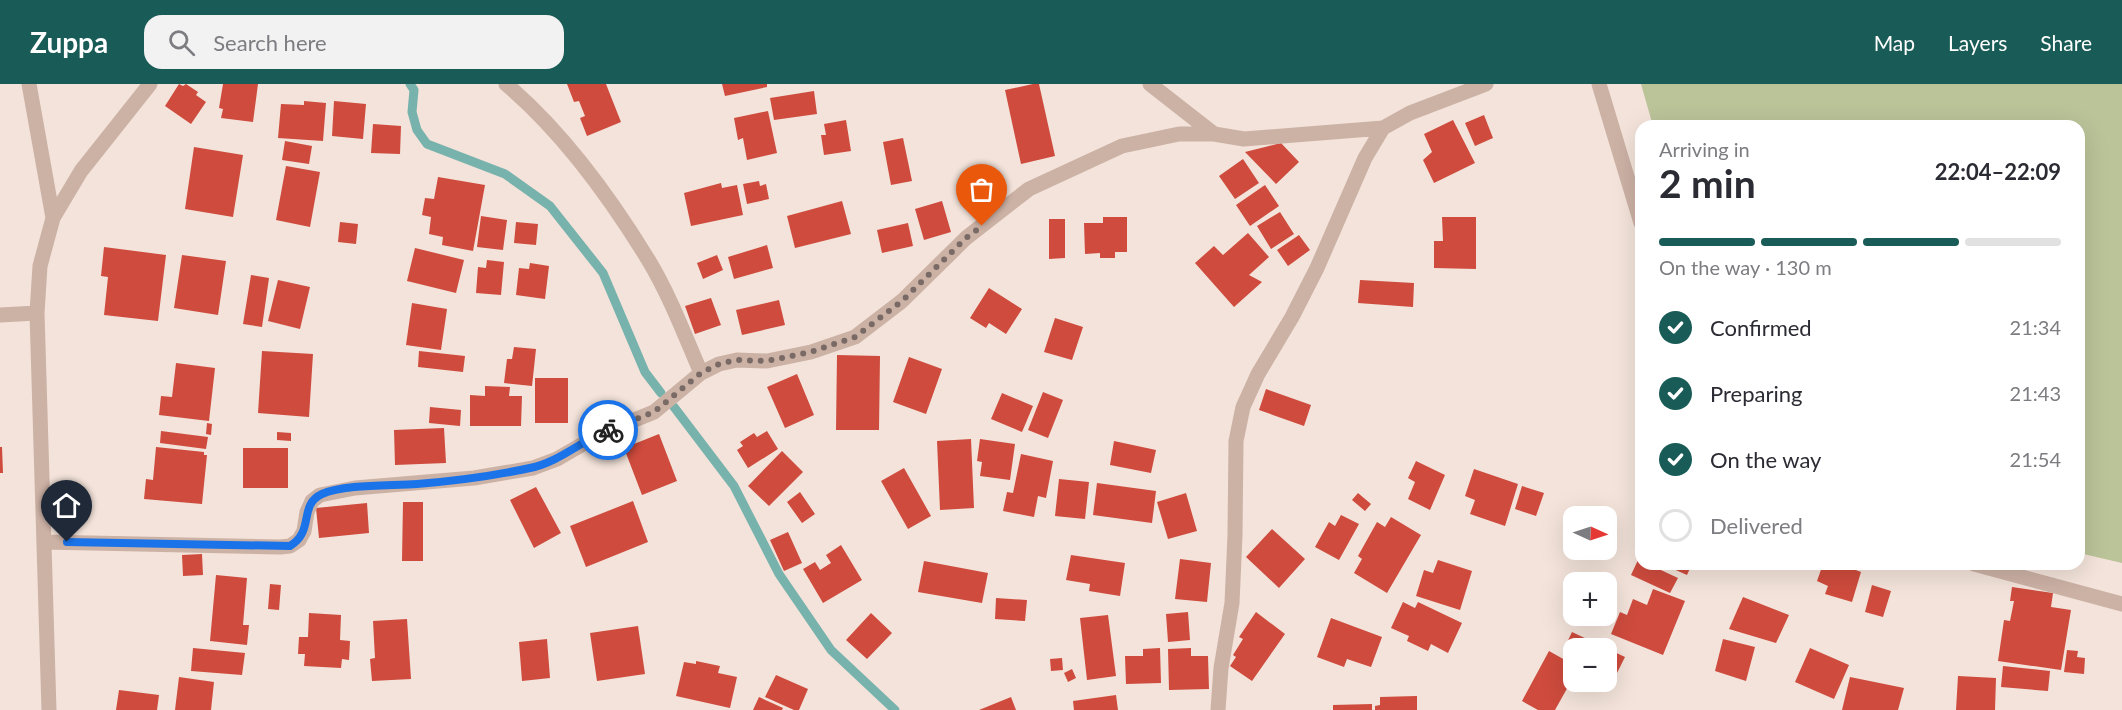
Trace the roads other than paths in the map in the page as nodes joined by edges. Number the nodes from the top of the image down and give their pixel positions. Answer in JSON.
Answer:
{"nodes":[{"id":1,"x":29,"y":84,"type":"edge"},
{"id":2,"x":150,"y":84,"type":"edge"},
{"id":3,"x":506,"y":84,"type":"edge"},
{"id":4,"x":1150,"y":84,"type":"edge"},
{"id":5,"x":1485,"y":84,"type":"edge"},
{"id":6,"x":1599,"y":84,"type":"edge"},
{"id":7,"x":1383,"y":128,"type":"junction"},
{"id":8,"x":1214,"y":134,"type":"junction"},
{"id":9,"x":1635,"y":203,"type":"edge"},
{"id":10,"x":53,"y":218,"type":"junction"},
{"id":11,"x":37,"y":314,"type":"junction"},
{"id":12,"x":0,"y":315,"type":"edge"},
{"id":13,"x":701,"y":373,"type":"junction"},
{"id":14,"x":44,"y":542,"type":"junction"},
{"id":15,"x":1996,"y":570,"type":"edge"},
{"id":16,"x":2122,"y":604,"type":"edge"},
{"id":17,"x":49,"y":710,"type":"edge"},
{"id":18,"x":1218,"y":710,"type":"edge"}],
"edges":[{"from":1,"to":10,"type":"street"},
{"from":2,"to":10,"type":"street"},
{"from":3,"to":13,"type":"street"},
{"from":4,"to":8,"type":"street"},
{"from":5,"to":7,"type":"street"},
{"from":6,"to":9,"type":"street"},
{"from":7,"to":8,"type":"street"},
{"from":7,"to":18,"type":"street"},
{"from":8,"to":13,"type":"street"},
{"from":10,"to":11,"type":"street"},
{"from":11,"to":12,"type":"street"},
{"from":11,"to":14,"type":"street"},
{"from":13,"to":14,"type":"street"},
{"from":14,"to":17,"type":"street"},
{"from":15,"to":16,"type":"street"}]}
